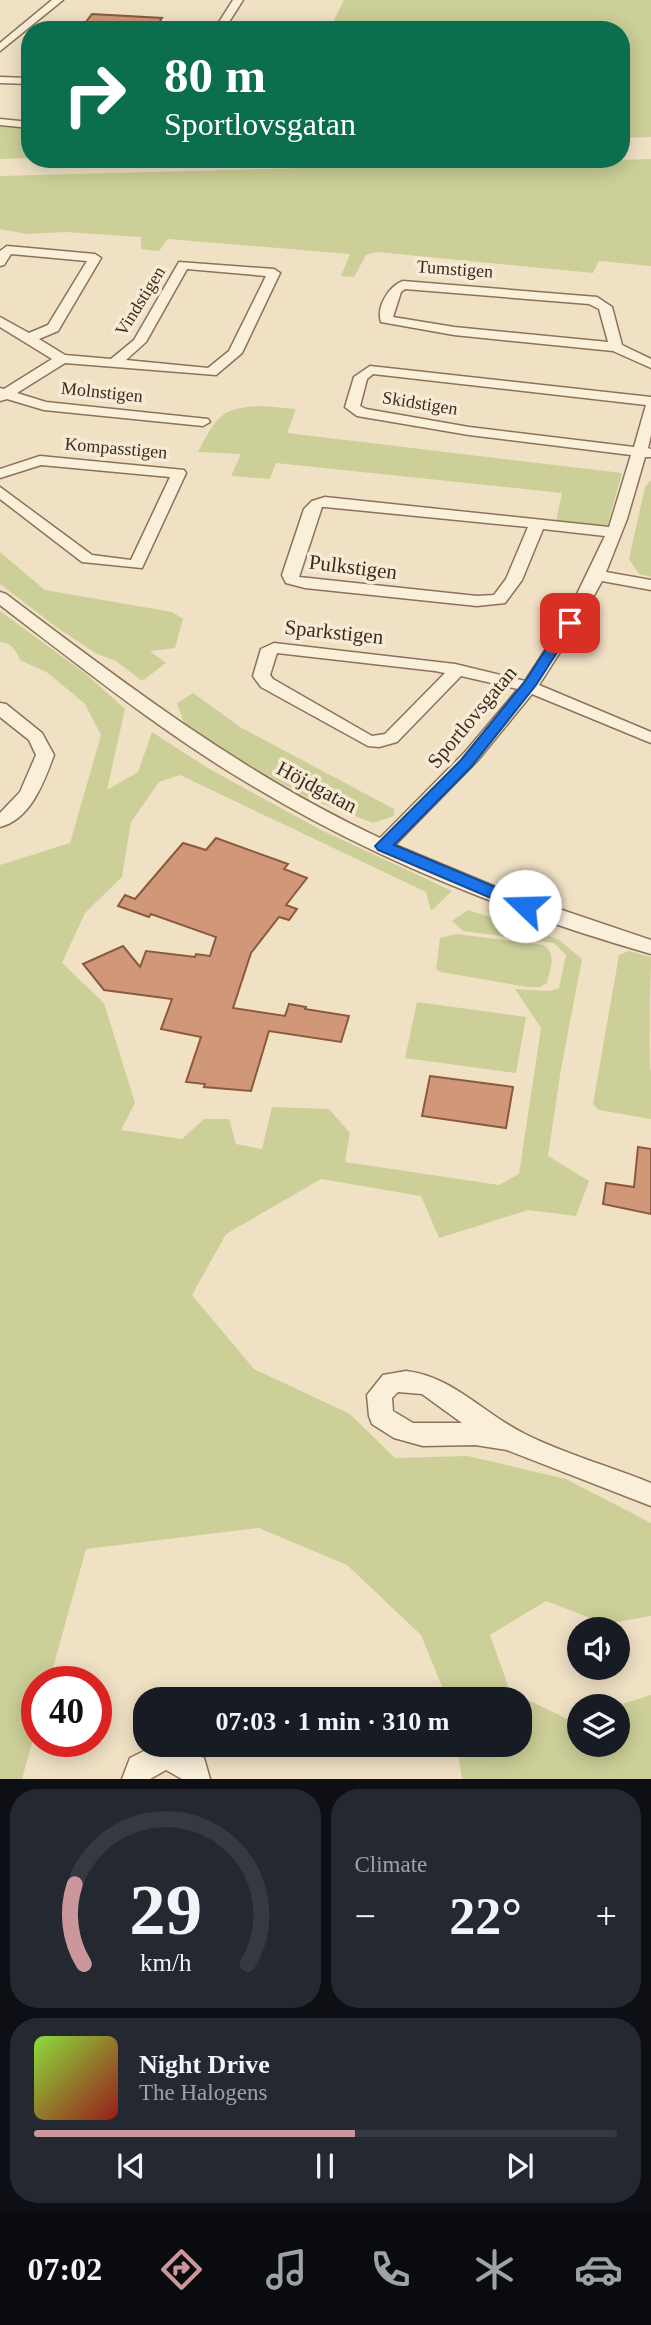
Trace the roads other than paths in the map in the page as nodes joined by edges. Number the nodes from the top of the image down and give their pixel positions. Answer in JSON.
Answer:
{"nodes":[{"id":1,"x":58,"y":0,"type":"edge"},
{"id":2,"x":238,"y":0,"type":"edge"},
{"id":3,"x":33,"y":21,"type":"edge"},
{"id":4,"x":225,"y":21,"type":"edge"},
{"id":5,"x":21,"y":31,"type":"edge"},
{"id":6,"x":0,"y":48,"type":"edge"},
{"id":7,"x":0,"y":80,"type":"edge"},
{"id":8,"x":21,"y":81,"type":"edge"},
{"id":9,"x":0,"y":122,"type":"edge"},
{"id":10,"x":21,"y":124,"type":"edge"},
{"id":11,"x":0,"y":262,"type":"edge"},
{"id":12,"x":0,"y":321,"type":"edge"},
{"id":13,"x":29,"y":338,"type":"junction"},
{"id":14,"x":616,"y":347,"type":"junction"},
{"id":15,"x":61,"y":359,"type":"junction"},
{"id":16,"x":114,"y":364,"type":"junction"},
{"id":17,"x":651,"y":364,"type":"edge"},
{"id":18,"x":2,"y":394,"type":"edge"},
{"id":19,"x":651,"y":401,"type":"edge"},
{"id":20,"x":651,"y":407,"type":"edge"},
{"id":21,"x":202,"y":422,"type":"dead end"},
{"id":22,"x":645,"y":452,"type":"edge"},
{"id":23,"x":0,"y":474,"type":"edge"},
{"id":24,"x":0,"y":492,"type":"edge"},
{"id":25,"x":537,"y":524,"type":"junction"},
{"id":26,"x":613,"y":532,"type":"junction"},
{"id":27,"x":596,"y":575,"type":"junction"},
{"id":28,"x":651,"y":585,"type":"edge"},
{"id":29,"x":0,"y":597,"type":"edge"},
{"id":30,"x":455,"y":669,"type":"junction"},
{"id":31,"x":528,"y":687,"type":"junction"},
{"id":32,"x":0,"y":708,"type":"edge"},
{"id":33,"x":651,"y":738,"type":"edge"},
{"id":34,"x":0,"y":821,"type":"edge"},
{"id":35,"x":383,"y":846,"type":"junction"},
{"id":36,"x":651,"y":947,"type":"edge"},
{"id":37,"x":509,"y":1439,"type":"dead end"},
{"id":38,"x":651,"y":1495,"type":"edge"},
{"id":39,"x":136,"y":1779,"type":"edge"},
{"id":40,"x":196,"y":1779,"type":"edge"}],
"edges":[{"from":1,"to":3,"type":"street"},
{"from":2,"to":4,"type":"street"},
{"from":5,"to":6,"type":"street"},
{"from":7,"to":8,"type":"street"},
{"from":9,"to":10,"type":"street"},
{"from":11,"to":13,"type":"street"},
{"from":12,"to":13,"type":"street"},
{"from":13,"to":15,"type":"street"},
{"from":14,"to":14,"type":"street","name":"Tumstigen"},
{"from":14,"to":17,"type":"street","name":"Tumstigen"},
{"from":15,"to":16,"type":"street","name":"Vindstigen"},
{"from":15,"to":18,"type":"street"},
{"from":16,"to":16,"type":"street","name":"Vindstigen"},
{"from":18,"to":21,"type":"street","name":"Molnstigen"},
{"from":19,"to":22,"type":"street","name":"Skidstigen"},
{"from":20,"to":22,"type":"street","name":"Sportlovsgatan"},
{"from":22,"to":26,"type":"street","name":"Sportlovsgatan"},
{"from":23,"to":24,"type":"street","name":"Kompasstigen"},
{"from":25,"to":25,"type":"street","name":"Pulkstigen"},
{"from":25,"to":26,"type":"street","name":"Pulkstigen"},
{"from":26,"to":27,"type":"street","name":"Sportlovsgatan"},
{"from":27,"to":28,"type":"street"},
{"from":27,"to":31,"type":"street","name":"Sportlovsgatan"},
{"from":29,"to":35,"type":"street","name":"Höjdgatan"},
{"from":30,"to":30,"type":"street","name":"Sparkstigen"},
{"from":30,"to":31,"type":"street","name":"Sparkstigen"},
{"from":31,"to":33,"type":"street","name":"Sparkstigen"},
{"from":31,"to":35,"type":"street","name":"Sportlovsgatan"},
{"from":32,"to":34,"type":"street"},
{"from":35,"to":36,"type":"street","name":"Höjdgatan"},
{"from":37,"to":38,"type":"street"},
{"from":39,"to":40,"type":"street"}]}
